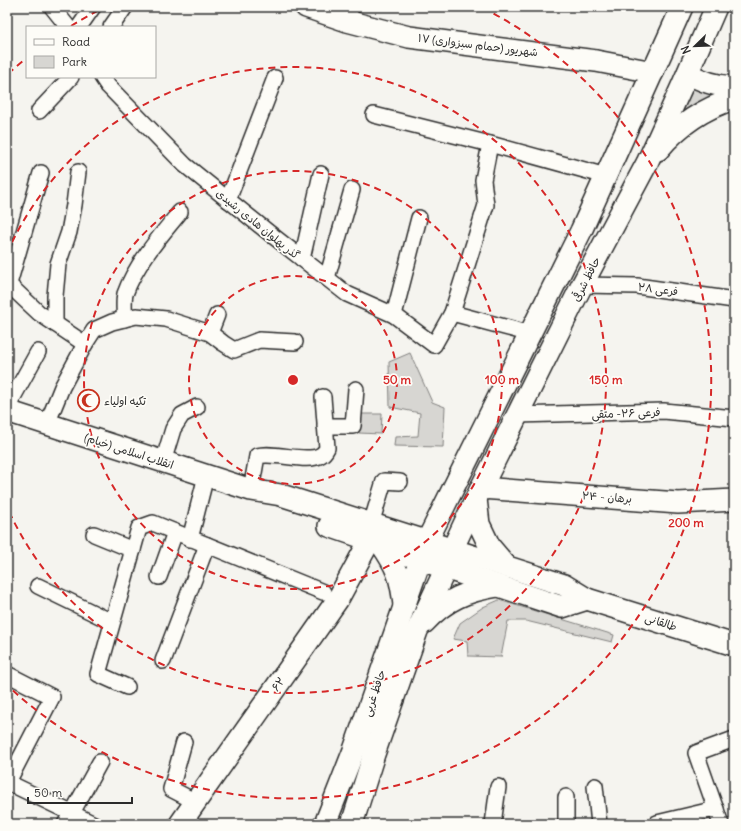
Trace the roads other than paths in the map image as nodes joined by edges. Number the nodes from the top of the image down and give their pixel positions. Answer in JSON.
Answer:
{"nodes":[{"id":1,"x":52,"y":7,"type":"edge"},
{"id":2,"x":93,"y":7,"type":"edge"},
{"id":3,"x":125,"y":7,"type":"edge"},
{"id":4,"x":306,"y":7,"type":"edge"},
{"id":5,"x":682,"y":7,"type":"edge"},
{"id":6,"x":716,"y":7,"type":"edge"},
{"id":7,"x":349,"y":14,"type":"edge"},
{"id":8,"x":67,"y":26,"type":"edge"},
{"id":9,"x":80,"y":26,"type":"edge"},
{"id":10,"x":112,"y":26,"type":"edge"},
{"id":11,"x":652,"y":72,"type":"junction"},
{"id":12,"x":688,"y":73,"type":"junction"},
{"id":13,"x":70,"y":78,"type":"edge"},
{"id":14,"x":103,"y":78,"type":"edge"},
{"id":15,"x":275,"y":78,"type":"dead end"},
{"id":16,"x":734,"y":86,"type":"edge"},
{"id":17,"x":734,"y":99,"type":"edge"},
{"id":18,"x":39,"y":111,"type":"dead end"},
{"id":19,"x":374,"y":115,"type":"dead end"},
{"id":20,"x":490,"y":144,"type":"junction"},
{"id":21,"x":647,"y":163,"type":"junction"},
{"id":22,"x":78,"y":172,"type":"dead end"},
{"id":23,"x":41,"y":173,"type":"dead end"},
{"id":24,"x":321,"y":174,"type":"dead end"},
{"id":25,"x":606,"y":176,"type":"junction"},
{"id":26,"x":352,"y":190,"type":"dead end"},
{"id":27,"x":228,"y":200,"type":"junction"},
{"id":28,"x":591,"y":210,"type":"junction"},
{"id":29,"x":180,"y":212,"type":"dead end"},
{"id":30,"x":419,"y":218,"type":"dead end"},
{"id":31,"x":615,"y":223,"type":"junction"},
{"id":32,"x":302,"y":259,"type":"junction"},
{"id":33,"x":326,"y":278,"type":"junction"},
{"id":34,"x":8,"y":284,"type":"edge"},
{"id":35,"x":582,"y":285,"type":"junction"},
{"id":36,"x":734,"y":300,"type":"edge"},
{"id":37,"x":452,"y":313,"type":"junction"},
{"id":38,"x":217,"y":315,"type":"dead end"},
{"id":39,"x":394,"y":315,"type":"junction"},
{"id":40,"x":124,"y":319,"type":"junction"},
{"id":41,"x":55,"y":324,"type":"junction"},
{"id":42,"x":210,"y":333,"type":"junction"},
{"id":43,"x":531,"y":334,"type":"junction"},
{"id":44,"x":295,"y":342,"type":"dead end"},
{"id":45,"x":85,"y":344,"type":"junction"},
{"id":46,"x":38,"y":352,"type":"dead end"},
{"id":47,"x":356,"y":389,"type":"dead end"},
{"id":48,"x":323,"y":397,"type":"dead end"},
{"id":49,"x":198,"y":406,"type":"dead end"},
{"id":50,"x":7,"y":410,"type":"edge"},
{"id":51,"x":517,"y":415,"type":"junction"},
{"id":52,"x":734,"y":418,"type":"edge"},
{"id":53,"x":46,"y":424,"type":"junction"},
{"id":54,"x":325,"y":426,"type":"junction"},
{"id":55,"x":163,"y":462,"type":"junction"},
{"id":56,"x":206,"y":476,"type":"junction"},
{"id":57,"x":400,"y":482,"type":"dead end"},
{"id":58,"x":251,"y":490,"type":"junction"},
{"id":59,"x":478,"y":493,"type":"junction"},
{"id":60,"x":734,"y":500,"type":"edge"},
{"id":61,"x":446,"y":506,"type":"junction"},
{"id":62,"x":175,"y":532,"type":"junction"},
{"id":63,"x":94,"y":534,"type":"dead end"},
{"id":64,"x":380,"y":535,"type":"junction"},
{"id":65,"x":190,"y":538,"type":"junction"},
{"id":66,"x":207,"y":546,"type":"junction"},
{"id":67,"x":133,"y":550,"type":"junction"},
{"id":68,"x":424,"y":551,"type":"junction"},
{"id":69,"x":449,"y":559,"type":"junction"},
{"id":70,"x":503,"y":576,"type":"junction"},
{"id":71,"x":159,"y":577,"type":"dead end"},
{"id":72,"x":38,"y":586,"type":"dead end"},
{"id":73,"x":323,"y":592,"type":"dead end"},
{"id":74,"x":404,"y":609,"type":"junction"},
{"id":75,"x":112,"y":622,"type":"junction"},
{"id":76,"x":417,"y":631,"type":"junction"},
{"id":77,"x":734,"y":645,"type":"edge"},
{"id":78,"x":163,"y":661,"type":"dead end"},
{"id":79,"x":7,"y":674,"type":"edge"},
{"id":80,"x":127,"y":687,"type":"dead end"},
{"id":81,"x":734,"y":739,"type":"edge"},
{"id":82,"x":184,"y":742,"type":"dead end"},
{"id":83,"x":354,"y":750,"type":"junction"},
{"id":84,"x":374,"y":754,"type":"junction"},
{"id":85,"x":100,"y":762,"type":"dead end"},
{"id":86,"x":7,"y":782,"type":"edge"},
{"id":87,"x":595,"y":786,"type":"dead end"},
{"id":88,"x":498,"y":787,"type":"dead end"},
{"id":89,"x":566,"y":797,"type":"dead end"},
{"id":90,"x":196,"y":802,"type":"junction"},
{"id":91,"x":716,"y":809,"type":"junction"},
{"id":92,"x":69,"y":819,"type":"edge"},
{"id":93,"x":657,"y":823,"type":"edge"},
{"id":94,"x":94,"y":824,"type":"edge"},
{"id":95,"x":180,"y":824,"type":"edge"},
{"id":96,"x":325,"y":824,"type":"edge"},
{"id":97,"x":352,"y":824,"type":"edge"},
{"id":98,"x":493,"y":824,"type":"edge"},
{"id":99,"x":566,"y":824,"type":"edge"},
{"id":100,"x":599,"y":824,"type":"edge"},
{"id":101,"x":720,"y":824,"type":"edge"}],
"edges":[{"from":1,"to":8,"type":"street"},
{"from":2,"to":9,"type":"street"},
{"from":3,"to":10,"type":"street"},
{"from":4,"to":7,"type":"main road","name":"۱۷ شهریور (حمام سبزواری)"},
{"from":5,"to":11,"type":"main road"},
{"from":6,"to":12,"type":"main road","name":"حافظ شرقی"},
{"from":7,"to":11,"type":"main road","name":"۱۷ شهریور (حمام سبزواری)"},
{"from":11,"to":25,"type":"main road"},
{"from":12,"to":16,"type":"main road"},
{"from":12,"to":21,"type":"main road","name":"حافظ شرقی"},
{"from":13,"to":18,"type":"street"},
{"from":14,"to":27,"type":"street","name":"گذر پهلوان هادی رشیدی"},
{"from":15,"to":27,"type":"street"},
{"from":17,"to":21,"type":"main road"},
{"from":19,"to":20,"type":"street"},
{"from":20,"to":25,"type":"street"},
{"from":20,"to":37,"type":"street"},
{"from":21,"to":31,"type":"main road","name":"حافظ شرقی"},
{"from":22,"to":41,"type":"street"},
{"from":23,"to":34,"type":"street"},
{"from":24,"to":32,"type":"street"},
{"from":25,"to":28,"type":"main road"},
{"from":26,"to":33,"type":"street"},
{"from":27,"to":32,"type":"street","name":"گذر پهلوان هادی رشیدی"},
{"from":28,"to":31,"type":"main road"},
{"from":28,"to":43,"type":"main road"},
{"from":29,"to":40,"type":"street"},
{"from":30,"to":39,"type":"street"},
{"from":31,"to":35,"type":"main road","name":"حافظ شرقی"},
{"from":32,"to":33,"type":"street","name":"گذر پهلوان هادی رشیدی"},
{"from":33,"to":39,"type":"street","name":"گذر پهلوان هادی رشیدی"},
{"from":34,"to":41,"type":"street"},
{"from":35,"to":36,"type":"street","name":"فرعی ۲۸"},
{"from":35,"to":51,"type":"main road","name":"حافظ شرقی"},
{"from":37,"to":39,"type":"street","name":"گذر پهلوان هادی رشیدی"},
{"from":37,"to":43,"type":"street"},
{"from":38,"to":42,"type":"street"},
{"from":40,"to":42,"type":"street"},
{"from":40,"to":45,"type":"street"},
{"from":41,"to":45,"type":"street"},
{"from":42,"to":44,"type":"street"},
{"from":43,"to":61,"type":"main road"},
{"from":45,"to":53,"type":"street"},
{"from":46,"to":50,"type":"street"},
{"from":47,"to":54,"type":"street"},
{"from":48,"to":54,"type":"street"},
{"from":49,"to":55,"type":"street"},
{"from":50,"to":53,"type":"main road","name":"انقلاب اسلامی (خیام)"},
{"from":51,"to":52,"type":"street","name":"فرعی ۲۶- متقی"},
{"from":51,"to":59,"type":"main road","name":"حافظ شرقی"},
{"from":53,"to":55,"type":"main road","name":"انقلاب اسلامی (خیام)"},
{"from":54,"to":58,"type":"street"},
{"from":55,"to":56,"type":"main road","name":"انقلاب اسلامی (خیام)"},
{"from":56,"to":58,"type":"main road","name":"انقلاب اسلامی (خیام)"},
{"from":56,"to":65,"type":"street"},
{"from":57,"to":64,"type":"street"},
{"from":58,"to":64,"type":"main road","name":"انقلاب اسلامی (خیام)"},
{"from":59,"to":60,"type":"main road","name":"۲۴ - برهان"},
{"from":59,"to":69,"type":"main road","name":"حافظ شرقی"},
{"from":59,"to":70,"type":"main road"},
{"from":61,"to":64,"type":"main road"},
{"from":61,"to":68,"type":"main road"},
{"from":62,"to":65,"type":"street"},
{"from":62,"to":67,"type":"street"},
{"from":62,"to":71,"type":"street"},
{"from":63,"to":67,"type":"street"},
{"from":64,"to":68,"type":"main road","name":"انقلاب اسلامی (خیام)"},
{"from":64,"to":74,"type":"main road"},
{"from":64,"to":90,"type":"main road","name":"۶۲"},
{"from":65,"to":66,"type":"street"},
{"from":66,"to":73,"type":"street"},
{"from":66,"to":78,"type":"street"},
{"from":67,"to":75,"type":"street"},
{"from":68,"to":69,"type":"main road","name":"انقلاب اسلامی (خیام)"},
{"from":68,"to":74,"type":"main road","name":"حافظ غربی"},
{"from":69,"to":70,"type":"main road","name":"طالقانی"},
{"from":69,"to":76,"type":"main road","name":"حافظ غربی"},
{"from":70,"to":76,"type":"main road"},
{"from":70,"to":77,"type":"main road","name":"طالقانی"},
{"from":72,"to":75,"type":"street"},
{"from":74,"to":83,"type":"main road","name":"حافظ غربی"},
{"from":75,"to":80,"type":"street"},
{"from":76,"to":84,"type":"main road","name":"حافظ غربی"},
{"from":79,"to":86,"type":"street"},
{"from":81,"to":91,"type":"street"},
{"from":82,"to":90,"type":"street"},
{"from":83,"to":84,"type":"main road"},
{"from":83,"to":96,"type":"main road","name":"حافظ غربی"},
{"from":84,"to":97,"type":"main road","name":"حافظ غربی"},
{"from":85,"to":92,"type":"street"},
{"from":86,"to":92,"type":"street"},
{"from":87,"to":100,"type":"street"},
{"from":88,"to":98,"type":"street"},
{"from":89,"to":99,"type":"street"},
{"from":90,"to":95,"type":"main road","name":"۶۲"},
{"from":91,"to":93,"type":"street"},
{"from":91,"to":101,"type":"street"},
{"from":92,"to":94,"type":"street"}]}
